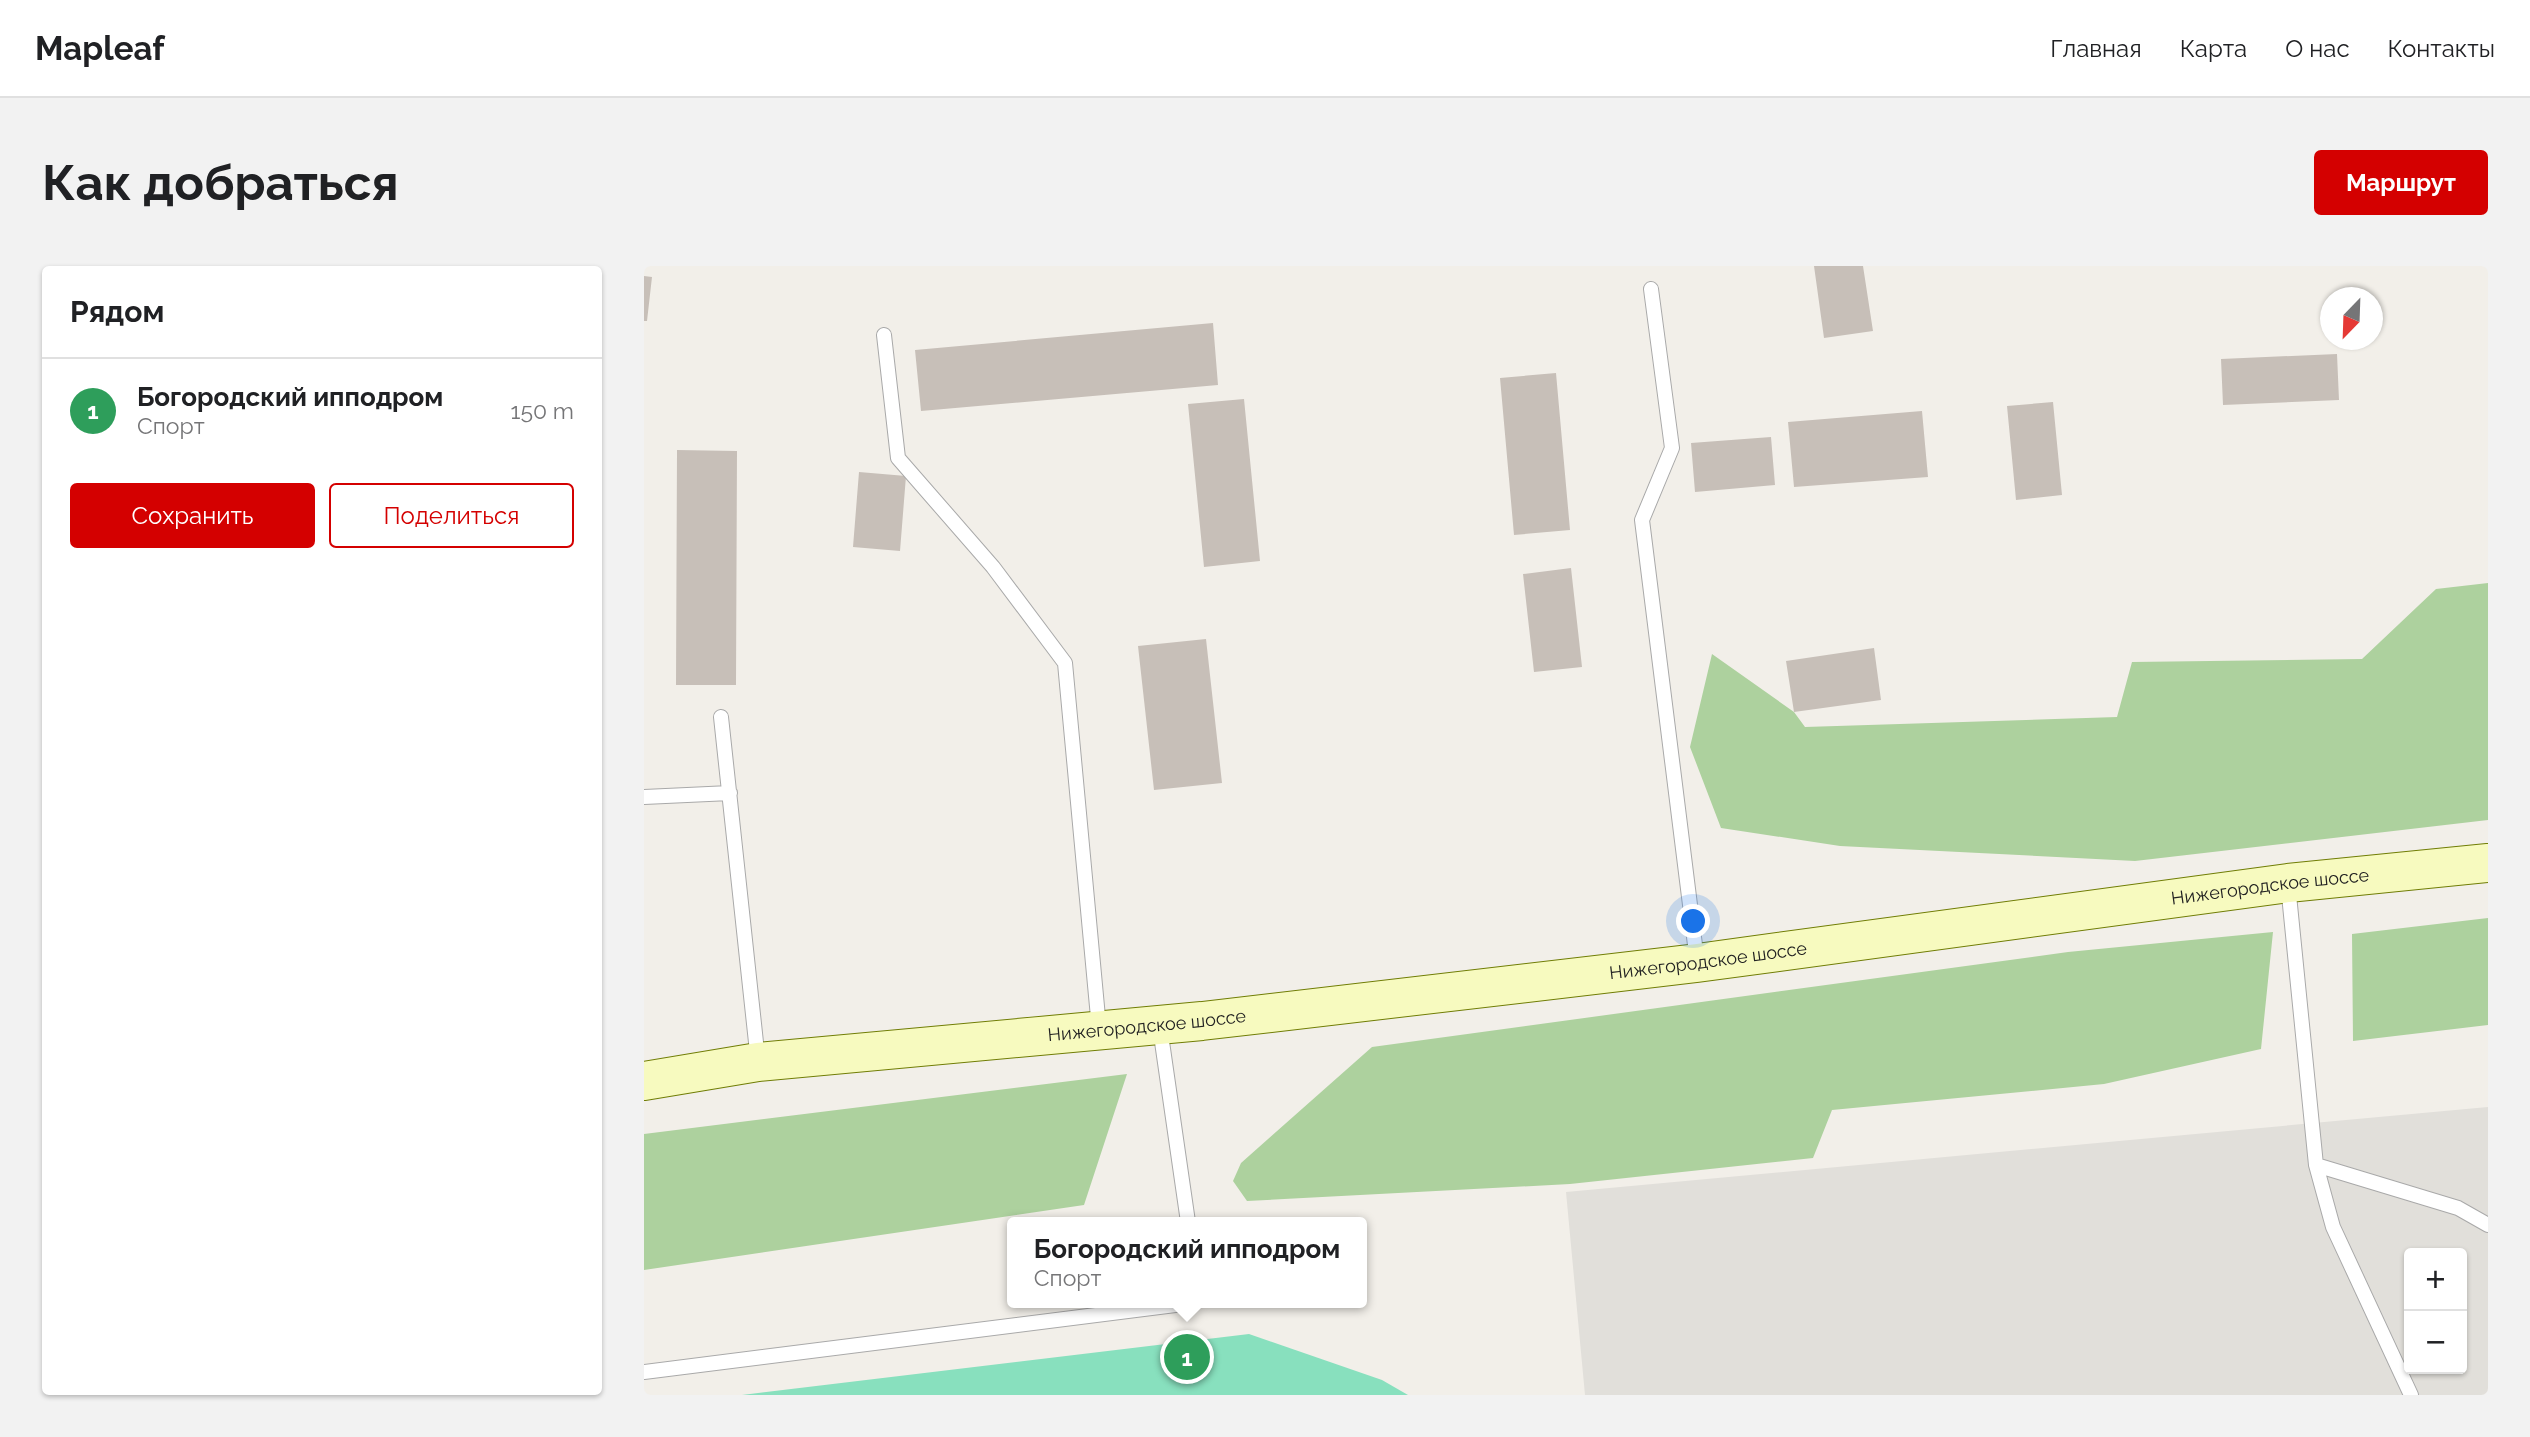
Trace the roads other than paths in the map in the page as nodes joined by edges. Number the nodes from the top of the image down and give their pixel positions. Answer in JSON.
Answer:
{"nodes":[{"id":1,"x":1651,"y":289,"type":"dead end"},
{"id":2,"x":884,"y":335,"type":"dead end"},
{"id":3,"x":721,"y":717,"type":"dead end"},
{"id":4,"x":730,"y":793,"type":"junction"},
{"id":5,"x":644,"y":797,"type":"edge"},
{"id":6,"x":2488,"y":863,"type":"edge"},
{"id":7,"x":2288,"y":883,"type":"junction"},
{"id":8,"x":1697,"y":963,"type":"junction"},
{"id":9,"x":1159,"y":1026,"type":"junction"},
{"id":10,"x":1099,"y":1030,"type":"junction"},
{"id":11,"x":758,"y":1062,"type":"junction"},
{"id":12,"x":644,"y":1081,"type":"edge"},
{"id":13,"x":2316,"y":1165,"type":"junction"},
{"id":14,"x":1187,"y":1217,"type":"edge"},
{"id":15,"x":2488,"y":1224,"type":"edge"},
{"id":16,"x":1151,"y":1308,"type":"edge"},
{"id":17,"x":644,"y":1371,"type":"edge"},
{"id":18,"x":2411,"y":1395,"type":"edge"}],
"edges":[{"from":1,"to":8,"type":"lane"},
{"from":2,"to":10,"type":"lane"},
{"from":3,"to":4,"type":"lane"},
{"from":4,"to":5,"type":"lane"},
{"from":4,"to":11,"type":"lane"},
{"from":6,"to":7,"type":"main road","name":"Нижегородское шоссе"},
{"from":7,"to":8,"type":"main road","name":"Нижегородское шоссе"},
{"from":7,"to":13,"type":"lane"},
{"from":8,"to":9,"type":"main road","name":"Нижегородское шоссе"},
{"from":9,"to":10,"type":"main road","name":"Нижегородское шоссе"},
{"from":9,"to":14,"type":"lane"},
{"from":10,"to":11,"type":"main road","name":"Нижегородское шоссе"},
{"from":11,"to":12,"type":"main road","name":"Нижегородское шоссе"},
{"from":13,"to":15,"type":"lane"},
{"from":13,"to":18,"type":"lane"},
{"from":16,"to":17,"type":"lane"}]}
